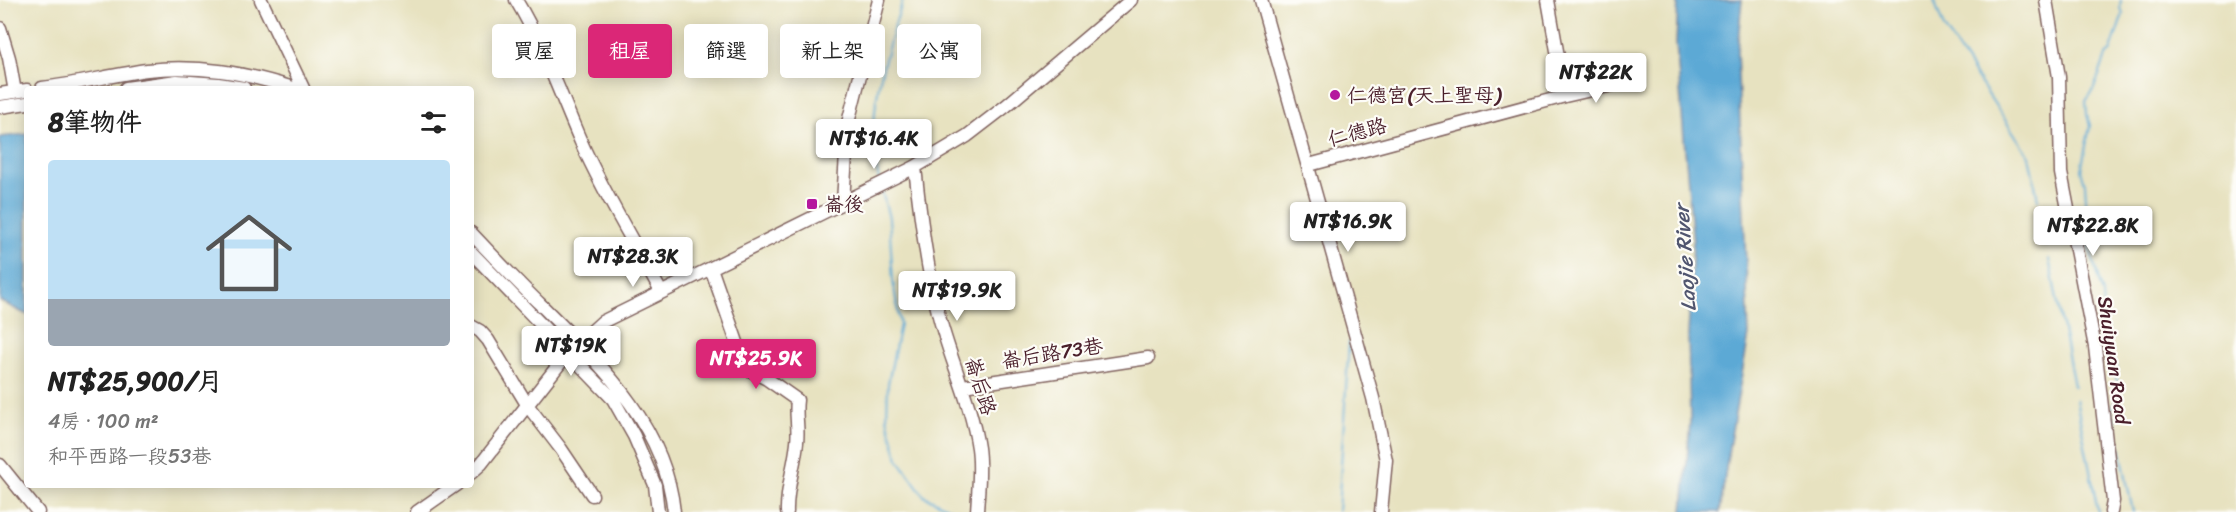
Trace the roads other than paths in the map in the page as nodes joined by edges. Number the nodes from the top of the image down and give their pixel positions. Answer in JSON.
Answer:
{"nodes":[{"id":1,"x":261,"y":0,"type":"edge"},
{"id":2,"x":516,"y":0,"type":"edge"},
{"id":3,"x":879,"y":0,"type":"edge"},
{"id":4,"x":1131,"y":0,"type":"edge"},
{"id":5,"x":1261,"y":0,"type":"edge"},
{"id":6,"x":1548,"y":0,"type":"edge"},
{"id":7,"x":2046,"y":0,"type":"edge"},
{"id":8,"x":0,"y":28,"type":"edge"},
{"id":9,"x":1621,"y":83,"type":"dead end"},
{"id":10,"x":54,"y":86,"type":"edge"},
{"id":11,"x":141,"y":86,"type":"edge"},
{"id":12,"x":231,"y":86,"type":"edge"},
{"id":13,"x":287,"y":86,"type":"edge"},
{"id":14,"x":302,"y":86,"type":"edge"},
{"id":15,"x":21,"y":91,"type":"edge"},
{"id":16,"x":0,"y":94,"type":"edge"},
{"id":17,"x":1565,"y":96,"type":"junction"},
{"id":18,"x":24,"y":103,"type":"edge"},
{"id":19,"x":0,"y":107,"type":"edge"},
{"id":20,"x":1309,"y":165,"type":"junction"},
{"id":21,"x":915,"y":167,"type":"junction"},
{"id":22,"x":843,"y":202,"type":"junction"},
{"id":23,"x":474,"y":236,"type":"edge"},
{"id":24,"x":474,"y":255,"type":"edge"},
{"id":25,"x":711,"y":268,"type":"junction"},
{"id":26,"x":661,"y":292,"type":"junction"},
{"id":27,"x":474,"y":328,"type":"edge"},
{"id":28,"x":579,"y":343,"type":"junction"},
{"id":29,"x":568,"y":352,"type":"junction"},
{"id":30,"x":1148,"y":358,"type":"dead end"},
{"id":31,"x":963,"y":386,"type":"junction"},
{"id":32,"x":528,"y":405,"type":"junction"},
{"id":33,"x":0,"y":465,"type":"edge"},
{"id":34,"x":474,"y":470,"type":"edge"},
{"id":35,"x":451,"y":488,"type":"edge"},
{"id":36,"x":592,"y":495,"type":"dead end"},
{"id":37,"x":38,"y":512,"type":"edge"},
{"id":38,"x":417,"y":512,"type":"edge"},
{"id":39,"x":658,"y":512,"type":"edge"},
{"id":40,"x":674,"y":512,"type":"edge"},
{"id":41,"x":787,"y":512,"type":"edge"},
{"id":42,"x":977,"y":512,"type":"edge"},
{"id":43,"x":1381,"y":512,"type":"edge"},
{"id":44,"x":2111,"y":512,"type":"edge"}],
"edges":[{"from":1,"to":14,"type":"street"},
{"from":2,"to":26,"type":"street"},
{"from":3,"to":22,"type":"street"},
{"from":4,"to":21,"type":"street"},
{"from":5,"to":20,"type":"street"},
{"from":6,"to":17,"type":"street"},
{"from":7,"to":44,"type":"street","name":"Shuiyuan Road"},
{"from":8,"to":15,"type":"street"},
{"from":9,"to":17,"type":"street","name":"仁德路"},
{"from":10,"to":13,"type":"street"},
{"from":11,"to":12,"type":"street"},
{"from":15,"to":16,"type":"street"},
{"from":17,"to":20,"type":"street","name":"仁德路"},
{"from":18,"to":19,"type":"street"},
{"from":20,"to":43,"type":"street"},
{"from":21,"to":22,"type":"street"},
{"from":21,"to":31,"type":"street","name":"崙后路"},
{"from":22,"to":25,"type":"street"},
{"from":23,"to":28,"type":"street"},
{"from":24,"to":29,"type":"street"},
{"from":25,"to":26,"type":"street"},
{"from":25,"to":41,"type":"street"},
{"from":26,"to":28,"type":"street"},
{"from":27,"to":32,"type":"street"},
{"from":28,"to":29,"type":"street"},
{"from":28,"to":40,"type":"street"},
{"from":29,"to":32,"type":"street"},
{"from":29,"to":39,"type":"street"},
{"from":30,"to":31,"type":"street","name":"崙后路73巷"},
{"from":31,"to":42,"type":"street","name":"崙后路"},
{"from":32,"to":34,"type":"street"},
{"from":32,"to":36,"type":"street"},
{"from":33,"to":37,"type":"street"},
{"from":35,"to":38,"type":"street"}]}
